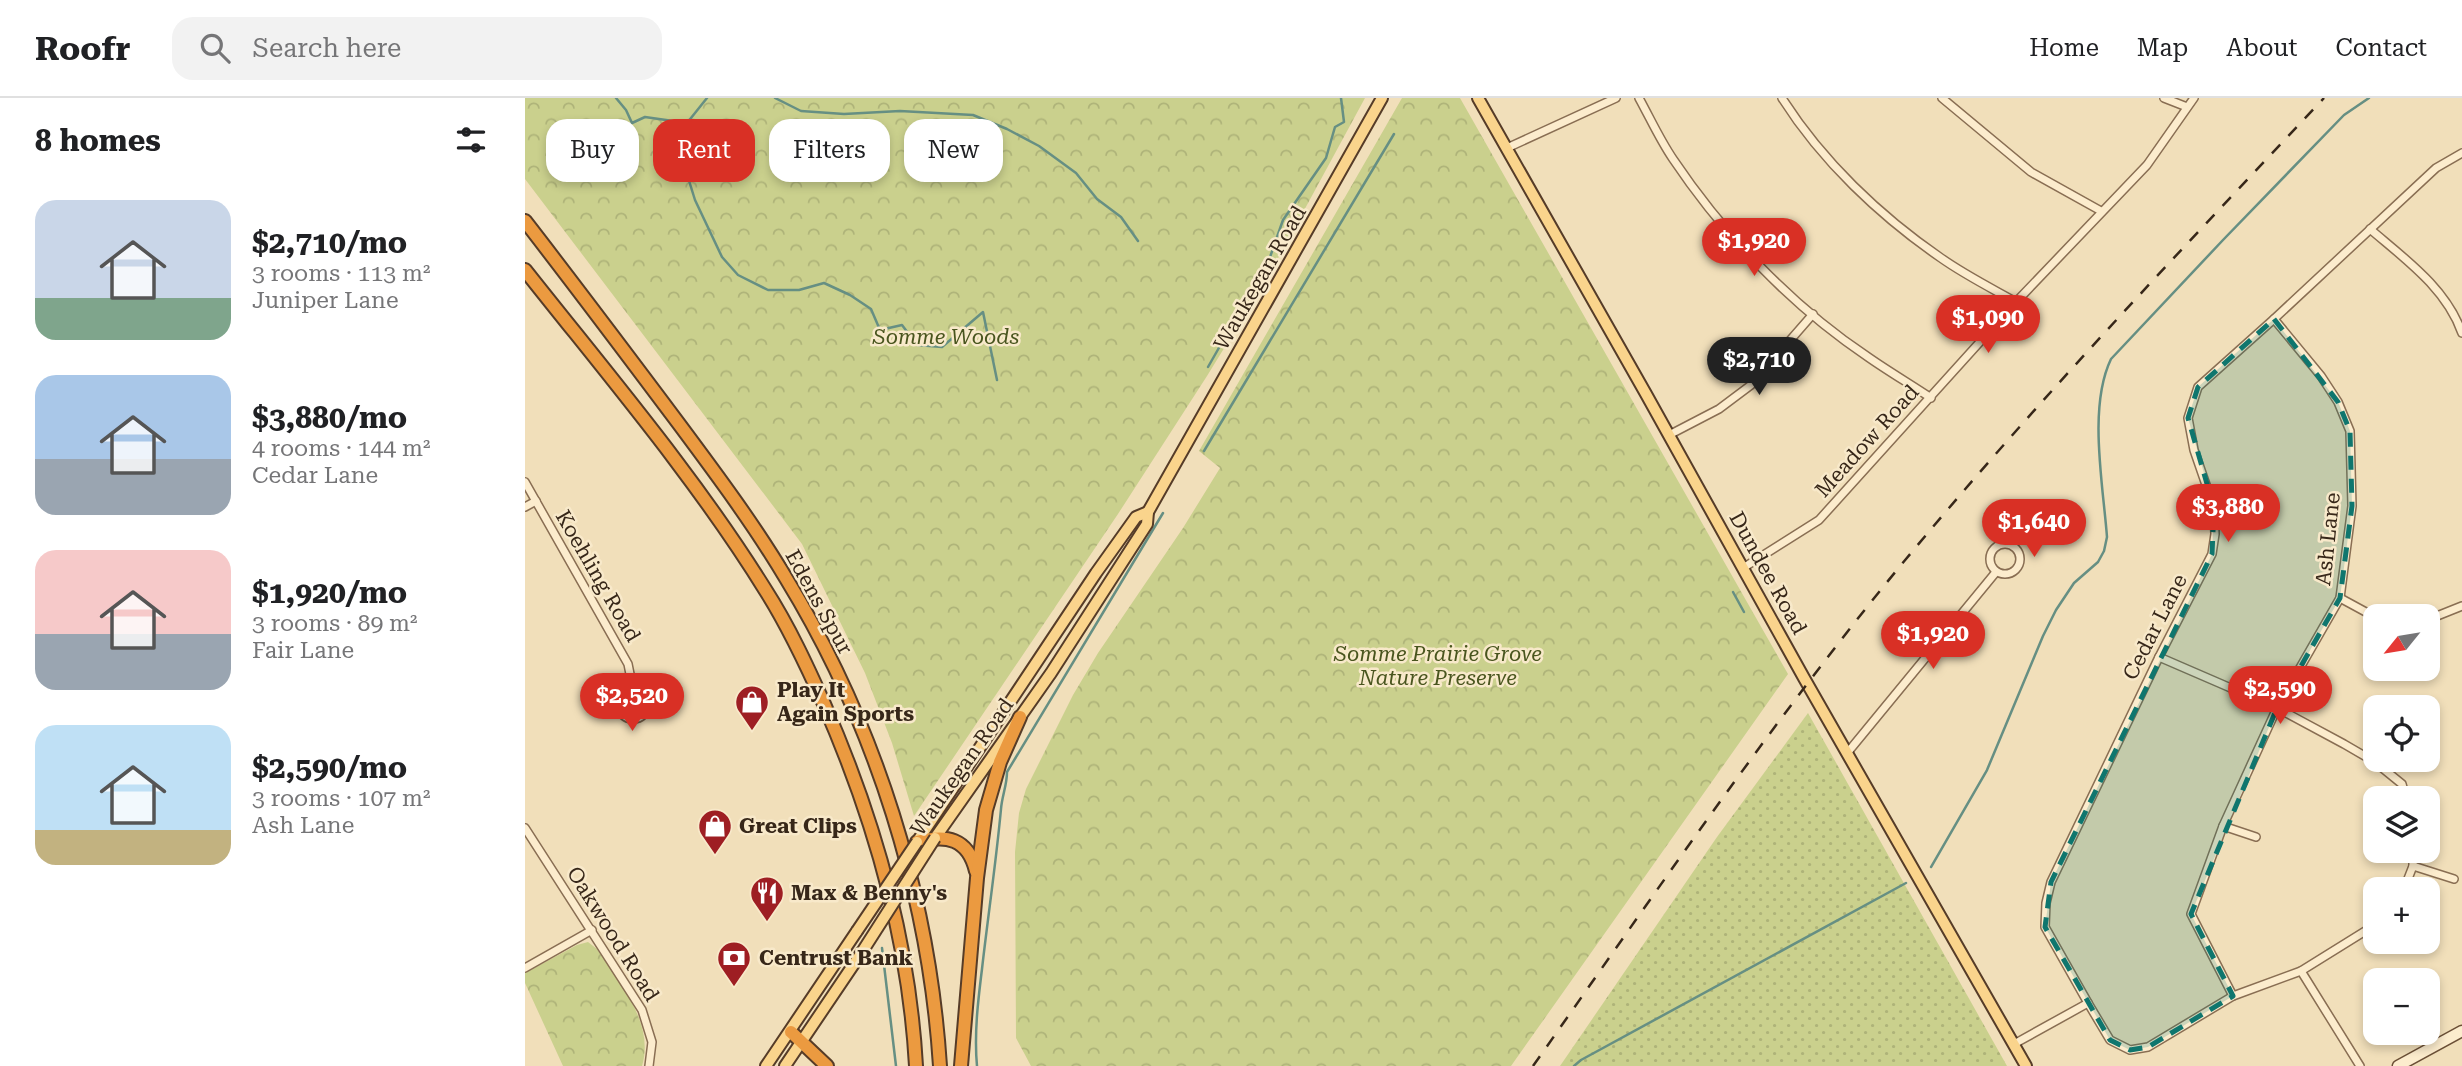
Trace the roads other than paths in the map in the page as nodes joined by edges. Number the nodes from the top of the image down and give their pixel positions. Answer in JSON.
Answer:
{"nodes":[{"id":1,"x":1383,"y":98,"type":"edge"},
{"id":2,"x":1478,"y":98,"type":"edge"},
{"id":3,"x":1616,"y":98,"type":"edge"},
{"id":4,"x":1639,"y":98,"type":"edge"},
{"id":5,"x":1782,"y":98,"type":"edge"},
{"id":6,"x":1942,"y":98,"type":"edge"},
{"id":7,"x":2164,"y":98,"type":"edge"},
{"id":8,"x":2194,"y":98,"type":"edge"},
{"id":9,"x":2187,"y":107,"type":"junction"},
{"id":10,"x":1507,"y":148,"type":"junction"},
{"id":11,"x":2462,"y":153,"type":"edge"},
{"id":12,"x":2101,"y":211,"type":"junction"},
{"id":13,"x":525,"y":221,"type":"edge"},
{"id":14,"x":2370,"y":229,"type":"junction"},
{"id":15,"x":525,"y":270,"type":"edge"},
{"id":16,"x":2016,"y":302,"type":"junction"},
{"id":17,"x":2459,"y":312,"type":"edge"},
{"id":18,"x":1813,"y":314,"type":"junction"},
{"id":19,"x":2274,"y":320,"type":"junction"},
{"id":20,"x":2462,"y":333,"type":"edge"},
{"id":21,"x":1931,"y":398,"type":"junction"},
{"id":22,"x":1669,"y":435,"type":"junction"},
{"id":23,"x":525,"y":482,"type":"edge"},
{"id":24,"x":536,"y":500,"type":"junction"},
{"id":25,"x":525,"y":507,"type":"edge"},
{"id":26,"x":1148,"y":512,"type":"junction"},
{"id":27,"x":1743,"y":568,"type":"junction"},
{"id":28,"x":1996,"y":572,"type":"junction"},
{"id":29,"x":2340,"y":598,"type":"junction"},
{"id":30,"x":2462,"y":606,"type":"edge"},
{"id":31,"x":2363,"y":610,"type":"edge"},
{"id":32,"x":2440,"y":615,"type":"edge"},
{"id":33,"x":2159,"y":656,"type":"junction"},
{"id":34,"x":633,"y":690,"type":"junction"},
{"id":35,"x":2277,"y":708,"type":"junction"},
{"id":36,"x":1020,"y":718,"type":"junction"},
{"id":37,"x":1848,"y":752,"type":"junction"},
{"id":38,"x":2403,"y":786,"type":"edge"},
{"id":39,"x":2223,"y":826,"type":"junction"},
{"id":40,"x":525,"y":828,"type":"edge"},
{"id":41,"x":2256,"y":837,"type":"dead end"},
{"id":42,"x":935,"y":838,"type":"junction"},
{"id":43,"x":917,"y":842,"type":"junction"},
{"id":44,"x":2413,"y":866,"type":"joint"},
{"id":45,"x":2409,"y":877,"type":"edge"},
{"id":46,"x":977,"y":878,"type":"junction"},
{"id":47,"x":2454,"y":879,"type":"dead end"},
{"id":48,"x":592,"y":930,"type":"junction"},
{"id":49,"x":2363,"y":932,"type":"edge"},
{"id":50,"x":525,"y":968,"type":"edge"},
{"id":51,"x":2301,"y":971,"type":"junction"},
{"id":52,"x":2233,"y":996,"type":"junction"},
{"id":53,"x":2088,"y":1003,"type":"junction"},
{"id":54,"x":2462,"y":1031,"type":"edge"},
{"id":55,"x":791,"y":1032,"type":"junction"},
{"id":56,"x":802,"y":1041,"type":"junction"},
{"id":57,"x":2014,"y":1044,"type":"junction"},
{"id":58,"x":649,"y":1066,"type":"edge"},
{"id":59,"x":766,"y":1066,"type":"edge"},
{"id":60,"x":785,"y":1066,"type":"edge"},
{"id":61,"x":827,"y":1066,"type":"edge"},
{"id":62,"x":916,"y":1066,"type":"edge"},
{"id":63,"x":940,"y":1066,"type":"edge"},
{"id":64,"x":961,"y":1066,"type":"edge"},
{"id":65,"x":2027,"y":1066,"type":"edge"},
{"id":66,"x":2360,"y":1066,"type":"edge"},
{"id":67,"x":2398,"y":1066,"type":"edge"}],
"edges":[{"from":1,"to":26,"type":"main road","name":"Waukegan Road"},
{"from":2,"to":10,"type":"main road","name":"Dundee Road"},
{"from":3,"to":10,"type":"street"},
{"from":4,"to":18,"type":"street"},
{"from":5,"to":16,"type":"street"},
{"from":6,"to":12,"type":"street"},
{"from":7,"to":9,"type":"street"},
{"from":8,"to":9,"type":"street","name":"Meadow Road"},
{"from":9,"to":12,"type":"street","name":"Meadow Road"},
{"from":10,"to":22,"type":"main road","name":"Dundee Road"},
{"from":11,"to":14,"type":"street","name":"Cedar Lane"},
{"from":12,"to":16,"type":"street","name":"Meadow Road"},
{"from":13,"to":63,"type":"highway","name":"Edens Spur"},
{"from":14,"to":17,"type":"street"},
{"from":14,"to":19,"type":"street","name":"Cedar Lane"},
{"from":15,"to":62,"type":"highway","name":"Edens Spur"},
{"from":16,"to":21,"type":"street","name":"Meadow Road"},
{"from":17,"to":20,"type":"street"},
{"from":18,"to":21,"type":"street"},
{"from":18,"to":22,"type":"street"},
{"from":19,"to":29,"type":"street","name":"Ash Lane"},
{"from":19,"to":33,"type":"street","name":"Cedar Lane"},
{"from":21,"to":27,"type":"street","name":"Meadow Road"},
{"from":22,"to":27,"type":"main road","name":"Dundee Road"},
{"from":23,"to":24,"type":"street","name":"Koehling Road"},
{"from":24,"to":25,"type":"street"},
{"from":24,"to":34,"type":"street","name":"Koehling Road"},
{"from":26,"to":36,"type":"main road","name":"Waukegan Road"},
{"from":26,"to":43,"type":"main road","name":"Waukegan Road"},
{"from":27,"to":37,"type":"main road","name":"Dundee Road"},
{"from":28,"to":28,"type":"street"},
{"from":28,"to":37,"type":"street"},
{"from":29,"to":31,"type":"street"},
{"from":29,"to":35,"type":"street","name":"Ash Lane"},
{"from":30,"to":32,"type":"street"},
{"from":33,"to":35,"type":"street"},
{"from":33,"to":53,"type":"street","name":"Cedar Lane"},
{"from":34,"to":34,"type":"street","name":"Koehling Road"},
{"from":35,"to":38,"type":"street"},
{"from":35,"to":39,"type":"street","name":"Ash Lane"},
{"from":36,"to":42,"type":"main road","name":"Waukegan Road"},
{"from":36,"to":46,"type":"highway"},
{"from":37,"to":57,"type":"main road","name":"Dundee Road"},
{"from":39,"to":41,"type":"street"},
{"from":39,"to":52,"type":"street","name":"Ash Lane"},
{"from":40,"to":48,"type":"street","name":"Oakwood Road"},
{"from":42,"to":43,"type":"highway"},
{"from":42,"to":46,"type":"highway"},
{"from":42,"to":56,"type":"main road","name":"Waukegan Road","bridge":true},
{"from":43,"to":55,"type":"main road","name":"Waukegan Road","bridge":true},
{"from":44,"to":45,"type":"street"},
{"from":44,"to":47,"type":"street"},
{"from":46,"to":64,"type":"highway"},
{"from":48,"to":50,"type":"street"},
{"from":48,"to":58,"type":"street","name":"Oakwood Road"},
{"from":49,"to":51,"type":"street"},
{"from":51,"to":52,"type":"street"},
{"from":51,"to":66,"type":"street"},
{"from":52,"to":53,"type":"street"},
{"from":53,"to":57,"type":"street"},
{"from":54,"to":67,"type":"street"},
{"from":55,"to":56,"type":"highway"},
{"from":55,"to":59,"type":"main road","name":"Waukegan Road"},
{"from":56,"to":60,"type":"main road","name":"Waukegan Road"},
{"from":56,"to":61,"type":"highway"},
{"from":57,"to":65,"type":"main road","name":"Dundee Road"}]}
